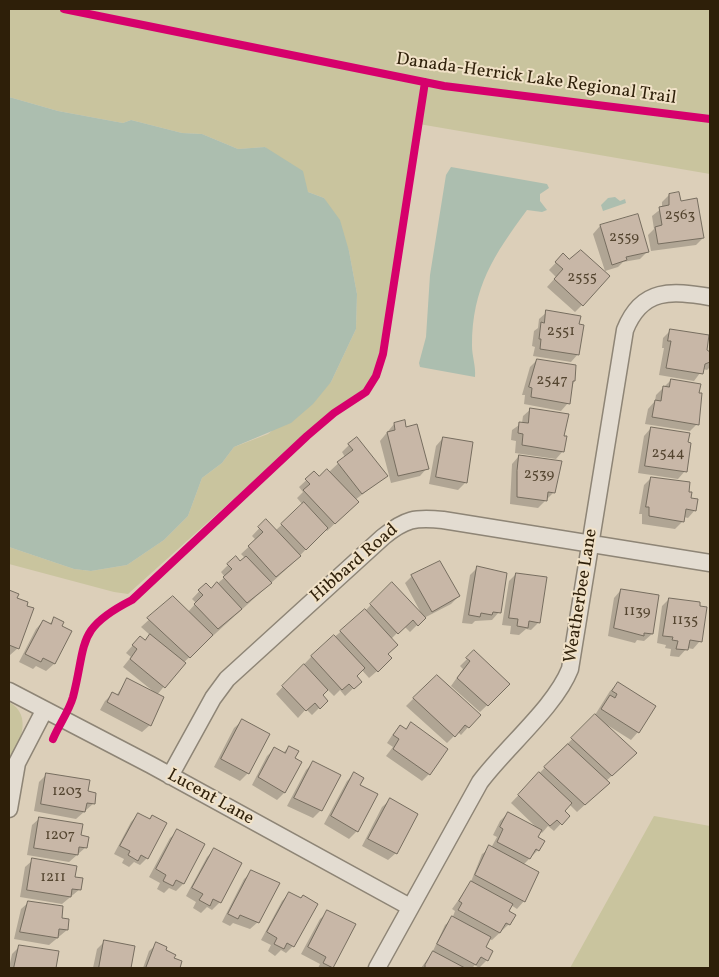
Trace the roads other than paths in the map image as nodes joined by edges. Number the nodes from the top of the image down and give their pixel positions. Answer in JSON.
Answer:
{"nodes":[{"id":1,"x":710,"y":298,"type":"edge"},
{"id":2,"x":591,"y":543,"type":"junction"},
{"id":3,"x":710,"y":562,"type":"edge"},
{"id":4,"x":9,"y":691,"type":"edge"},
{"id":5,"x":44,"y":711,"type":"junction"},
{"id":6,"x":170,"y":776,"type":"junction"},
{"id":7,"x":9,"y":809,"type":"edge"},
{"id":8,"x":410,"y":907,"type":"junction"},
{"id":9,"x":377,"y":968,"type":"edge"}],
"edges":[{"from":1,"to":2,"type":"street","name":"Weatherbee Lane"},
{"from":2,"to":3,"type":"street","name":"Hibbard Road"},
{"from":2,"to":6,"type":"street","name":"Hibbard Road"},
{"from":2,"to":8,"type":"street","name":"Weatherbee Lane"},
{"from":4,"to":5,"type":"street","name":"Lucent Lane"},
{"from":5,"to":6,"type":"street","name":"Lucent Lane"},
{"from":5,"to":7,"type":"street"},
{"from":6,"to":8,"type":"street","name":"Lucent Lane"},
{"from":8,"to":9,"type":"street","name":"Weatherbee Lane"}]}
